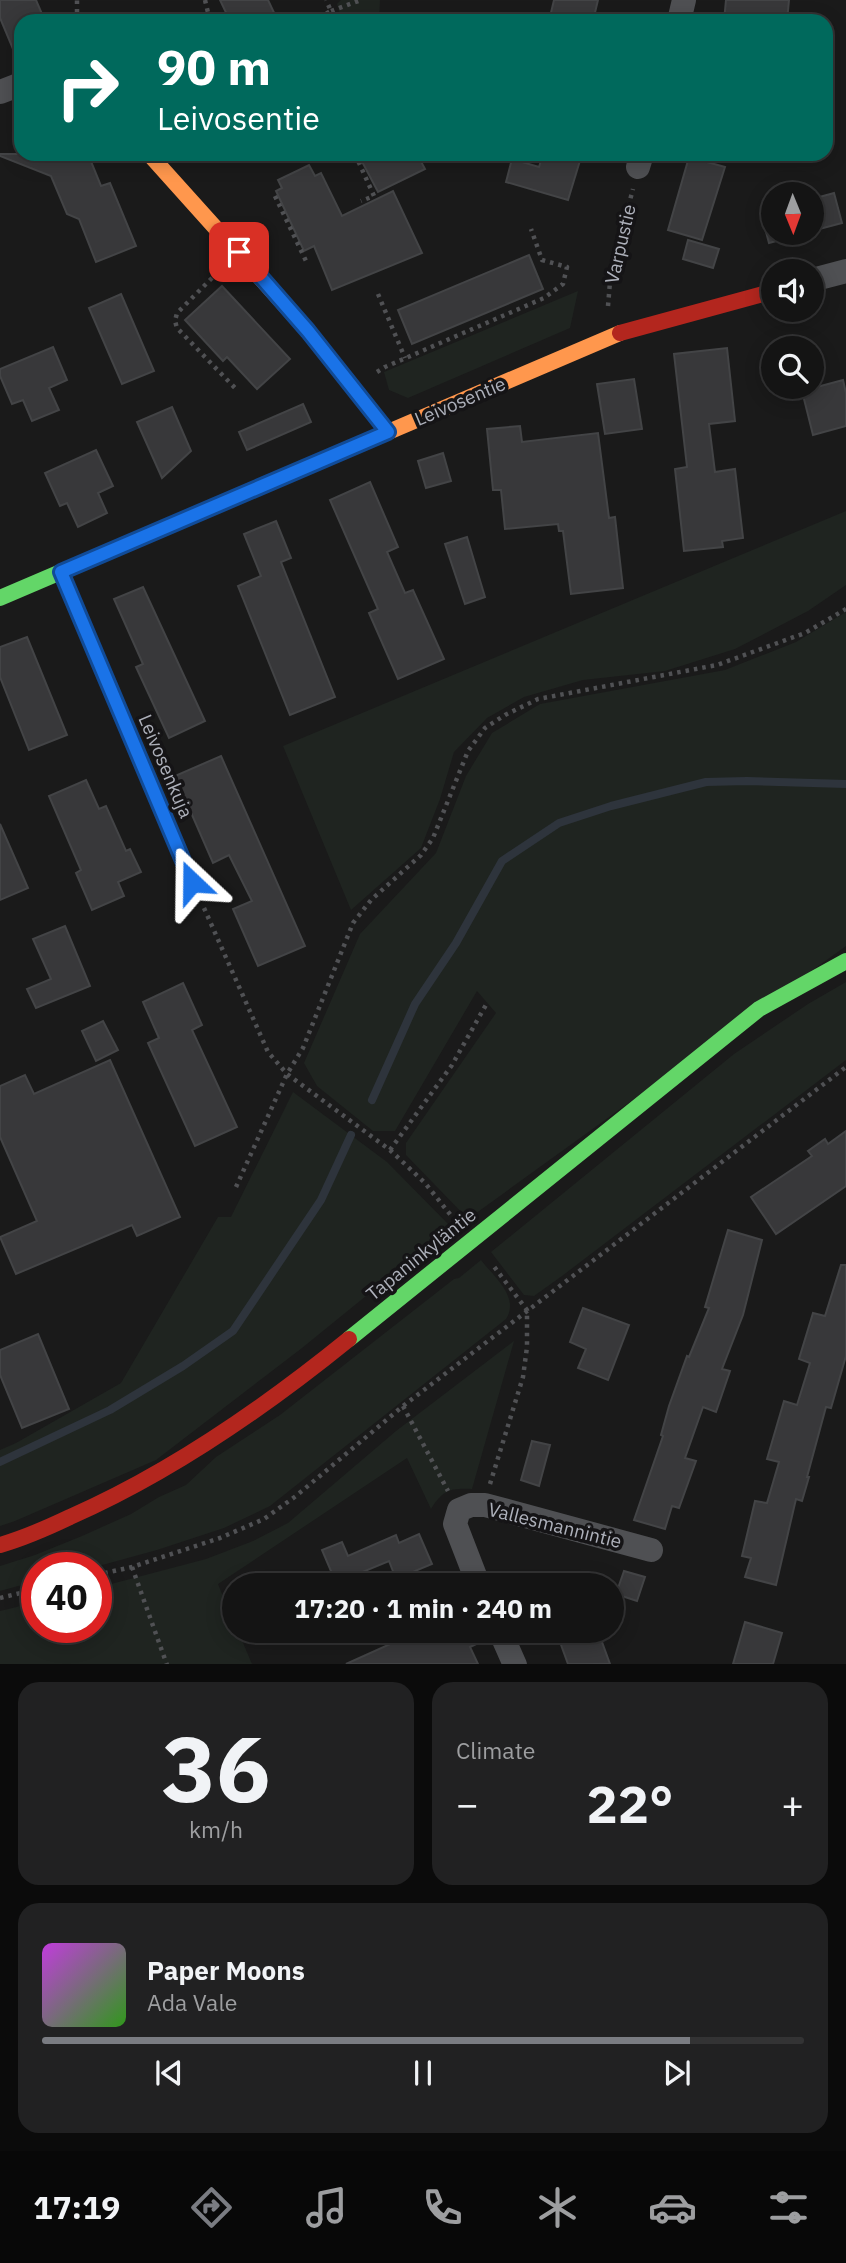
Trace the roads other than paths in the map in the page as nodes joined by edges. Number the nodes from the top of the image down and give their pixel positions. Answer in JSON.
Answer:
{"nodes":[{"id":1,"x":155,"y":161,"type":"edge"},
{"id":2,"x":846,"y":271,"type":"edge"},
{"id":3,"x":824,"y":277,"type":"edge"},
{"id":4,"x":761,"y":295,"type":"edge"},
{"id":5,"x":388,"y":432,"type":"junction"},
{"id":6,"x":61,"y":572,"type":"junction"},
{"id":7,"x":0,"y":598,"type":"edge"},
{"id":8,"x":192,"y":882,"type":"road end"},
{"id":9,"x":846,"y":961,"type":"edge"},
{"id":10,"x":0,"y":1545,"type":"edge"},
{"id":11,"x":651,"y":1550,"type":"dead end"},
{"id":12,"x":474,"y":1573,"type":"edge"},
{"id":13,"x":505,"y":1643,"type":"edge"},
{"id":14,"x":515,"y":1664,"type":"edge"}],
"edges":[{"from":1,"to":5,"type":"street"},
{"from":2,"to":3,"type":"street"},
{"from":4,"to":5,"type":"street","name":"Leivosentie"},
{"from":5,"to":6,"type":"street","name":"Leivosentie"},
{"from":6,"to":7,"type":"street","name":"Leivosentie"},
{"from":6,"to":8,"type":"street","name":"Leivosenkuja"},
{"from":9,"to":10,"type":"street","name":"Tapaninkyläntie"},
{"from":11,"to":12,"type":"street","name":"Vallesmannintie"},
{"from":13,"to":14,"type":"street"}]}
